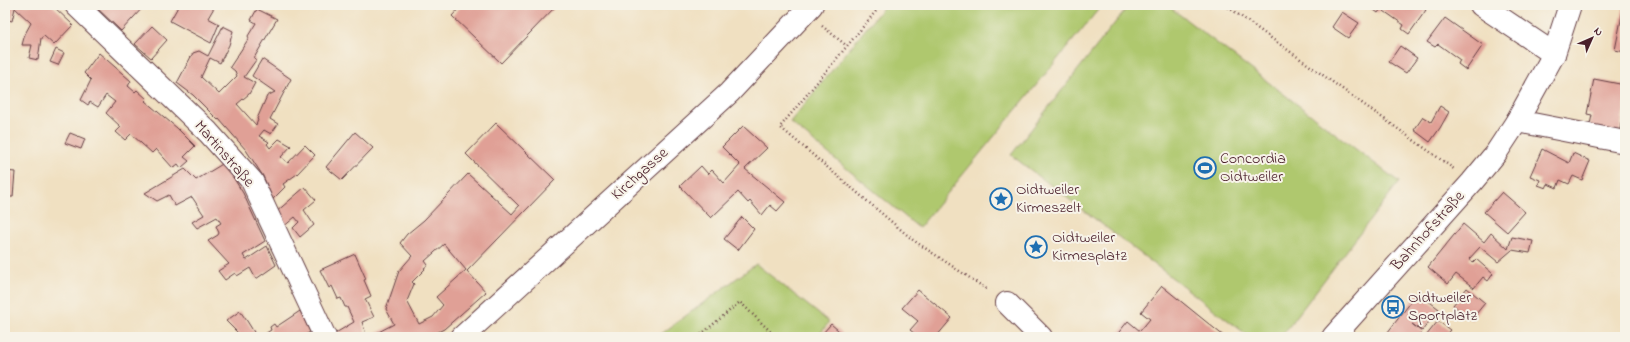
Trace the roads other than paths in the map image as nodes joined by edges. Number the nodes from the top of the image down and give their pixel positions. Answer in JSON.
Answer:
{"nodes":[{"id":1,"x":76,"y":5,"type":"edge"},
{"id":2,"x":1481,"y":5,"type":"edge"},
{"id":3,"x":1570,"y":5,"type":"edge"},
{"id":4,"x":808,"y":8,"type":"edge"},
{"id":5,"x":1554,"y":54,"type":"junction"},
{"id":6,"x":1517,"y":121,"type":"junction"},
{"id":7,"x":1625,"y":142,"type":"edge"},
{"id":8,"x":1007,"y":303,"type":"road end"},
{"id":9,"x":325,"y":337,"type":"edge"},
{"id":10,"x":462,"y":337,"type":"edge"},
{"id":11,"x":1041,"y":337,"type":"edge"},
{"id":12,"x":1333,"y":337,"type":"edge"}],
"edges":[{"from":1,"to":9,"type":"street","name":"Martinstraße"},
{"from":2,"to":5,"type":"street"},
{"from":3,"to":5,"type":"street","name":"Bahnhofstraße"},
{"from":4,"to":10,"type":"street","name":"Kirchgasse"},
{"from":5,"to":6,"type":"street","name":"Bahnhofstraße"},
{"from":6,"to":7,"type":"street"},
{"from":6,"to":12,"type":"street","name":"Bahnhofstraße"},
{"from":8,"to":11,"type":"street"}]}
